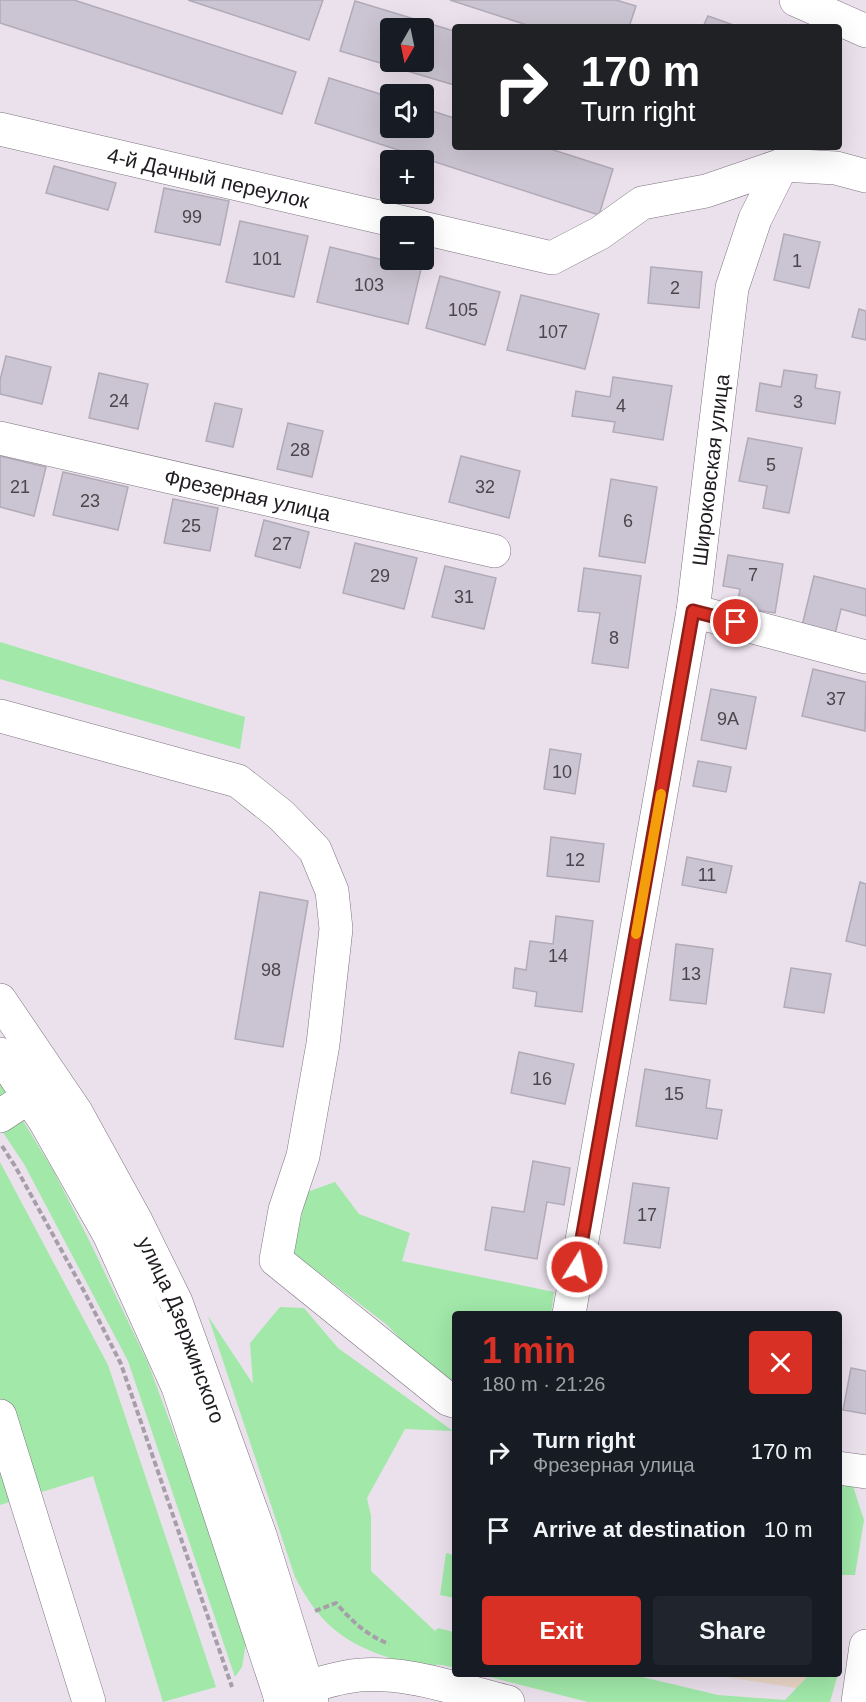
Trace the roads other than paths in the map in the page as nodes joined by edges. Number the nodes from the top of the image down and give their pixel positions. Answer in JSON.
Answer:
{"nodes":[{"id":1,"x":796,"y":0,"type":"edge"},
{"id":2,"x":866,"y":31,"type":"edge"},
{"id":3,"x":0,"y":129,"type":"edge"},
{"id":4,"x":782,"y":165,"type":"junction"},
{"id":5,"x":866,"y":176,"type":"edge"},
{"id":6,"x":380,"y":217,"type":"edge"},
{"id":7,"x":434,"y":231,"type":"edge"},
{"id":8,"x":0,"y":438,"type":"edge"},
{"id":9,"x":494,"y":551,"type":"dead end"},
{"id":10,"x":693,"y":611,"type":"junction"},
{"id":11,"x":866,"y":657,"type":"edge"},
{"id":12,"x":0,"y":716,"type":"edge"},
{"id":13,"x":0,"y":1000,"type":"edge"},
{"id":14,"x":0,"y":1054,"type":"edge"},
{"id":15,"x":29,"y":1097,"type":"junction"},
{"id":16,"x":0,"y":1116,"type":"edge"},
{"id":17,"x":570,"y":1311,"type":"edge"},
{"id":18,"x":452,"y":1400,"type":"edge"},
{"id":19,"x":0,"y":1416,"type":"edge"},
{"id":20,"x":842,"y":1469,"type":"edge"},
{"id":21,"x":866,"y":1472,"type":"edge"},
{"id":22,"x":866,"y":1646,"type":"edge"},
{"id":23,"x":295,"y":1697,"type":"edge"},
{"id":24,"x":89,"y":1702,"type":"edge"},
{"id":25,"x":508,"y":1702,"type":"edge"},
{"id":26,"x":858,"y":1702,"type":"edge"}],
"edges":[{"from":1,"to":2,"type":"main road"},
{"from":3,"to":6,"type":"main road","name":"4-й Дачный переулок"},
{"from":4,"to":5,"type":"main road"},
{"from":4,"to":7,"type":"main road"},
{"from":4,"to":10,"type":"main road","name":"Широковская улица"},
{"from":8,"to":9,"type":"main road","name":"Фрезерная улица"},
{"from":10,"to":11,"type":"main road"},
{"from":10,"to":17,"type":"main road","name":"Широковская улица"},
{"from":12,"to":18,"type":"main road"},
{"from":13,"to":23,"type":"main road","name":"улица Дзержинского"},
{"from":14,"to":15,"type":"main road","name":"улица Дзержинского"},
{"from":15,"to":16,"type":"main road"},
{"from":15,"to":23,"type":"main road","name":"улица Дзержинского"},
{"from":19,"to":24,"type":"main road"},
{"from":20,"to":21,"type":"main road"},
{"from":22,"to":26,"type":"main road"},
{"from":23,"to":25,"type":"main road"}]}
